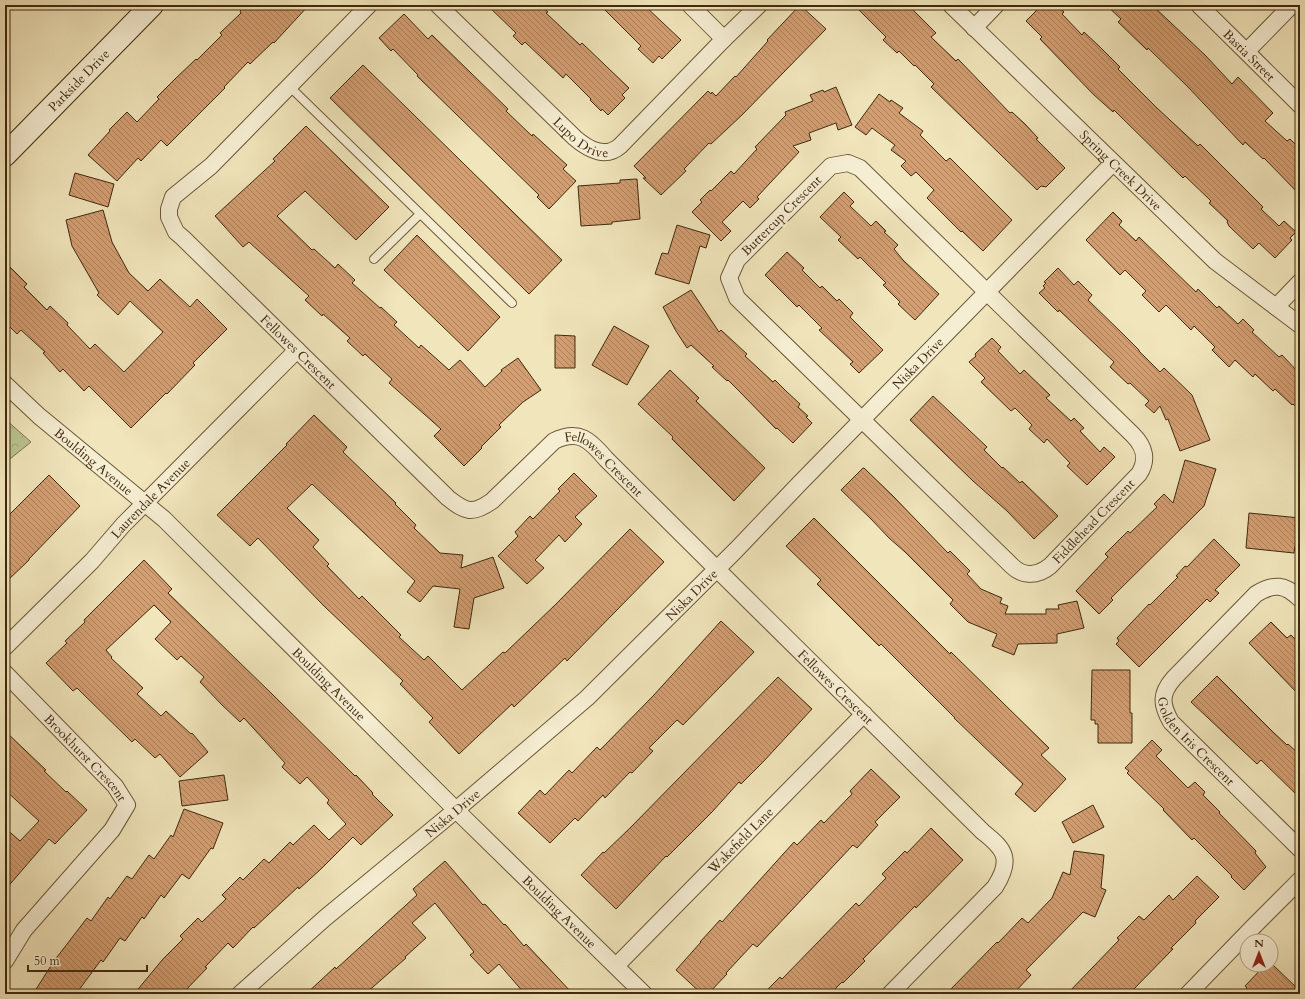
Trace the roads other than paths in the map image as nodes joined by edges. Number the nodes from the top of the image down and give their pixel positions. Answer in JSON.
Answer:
{"nodes":[{"id":1,"x":152,"y":5,"type":"edge"},
{"id":2,"x":369,"y":5,"type":"edge"},
{"id":3,"x":438,"y":5,"type":"edge"},
{"id":4,"x":690,"y":5,"type":"edge"},
{"id":5,"x":759,"y":5,"type":"edge"},
{"id":6,"x":951,"y":5,"type":"edge"},
{"id":7,"x":996,"y":5,"type":"edge"},
{"id":8,"x":1199,"y":5,"type":"edge"},
{"id":9,"x":1292,"y":5,"type":"edge"},
{"id":10,"x":974,"y":28,"type":"junction"},
{"id":11,"x":724,"y":39,"type":"junction"},
{"id":12,"x":1247,"y":51,"type":"junction"},
{"id":13,"x":289,"y":86,"type":"junction"},
{"id":14,"x":1300,"y":105,"type":"edge"},
{"id":15,"x":5,"y":155,"type":"edge"},
{"id":16,"x":1113,"y":163,"type":"junction"},
{"id":17,"x":420,"y":214,"type":"junction"},
{"id":18,"x":374,"y":260,"type":"dead end"},
{"id":19,"x":1300,"y":282,"type":"edge"},
{"id":20,"x":987,"y":293,"type":"junction"},
{"id":21,"x":512,"y":303,"type":"dead end"},
{"id":22,"x":1276,"y":307,"type":"junction"},
{"id":23,"x":1300,"y":325,"type":"edge"},
{"id":24,"x":297,"y":350,"type":"junction"},
{"id":25,"x":5,"y":384,"type":"edge"},
{"id":26,"x":862,"y":420,"type":"junction"},
{"id":27,"x":145,"y":504,"type":"junction"},
{"id":28,"x":716,"y":569,"type":"junction"},
{"id":29,"x":1300,"y":599,"type":"edge"},
{"id":30,"x":5,"y":647,"type":"edge"},
{"id":31,"x":5,"y":673,"type":"edge"},
{"id":32,"x":864,"y":714,"type":"junction"},
{"id":33,"x":456,"y":810,"type":"junction"},
{"id":34,"x":1300,"y":849,"type":"edge"},
{"id":35,"x":1300,"y":880,"type":"edge"},
{"id":36,"x":5,"y":961,"type":"edge"},
{"id":37,"x":616,"y":966,"type":"junction"},
{"id":38,"x":240,"y":994,"type":"edge"},
{"id":39,"x":644,"y":994,"type":"edge"},
{"id":40,"x":890,"y":994,"type":"edge"},
{"id":41,"x":1188,"y":994,"type":"edge"}],
"edges":[{"from":1,"to":15,"type":"main road","name":"Parkside Drive"},
{"from":2,"to":13,"type":"street","name":"Fellowes Crescent"},
{"from":3,"to":11,"type":"street","name":"Lupo Drive"},
{"from":4,"to":11,"type":"street"},
{"from":5,"to":11,"type":"street","name":"Lupo Drive"},
{"from":6,"to":10,"type":"street","name":"Spring Creek Drive"},
{"from":7,"to":10,"type":"street"},
{"from":8,"to":12,"type":"street","name":"Bastia Street"},
{"from":9,"to":12,"type":"street"},
{"from":10,"to":16,"type":"street","name":"Spring Creek Drive"},
{"from":12,"to":14,"type":"street","name":"Bastia Street"},
{"from":13,"to":17,"type":"lane"},
{"from":13,"to":24,"type":"street","name":"Fellowes Crescent"},
{"from":16,"to":20,"type":"street","name":"Niska Drive"},
{"from":16,"to":22,"type":"street","name":"Spring Creek Drive"},
{"from":17,"to":18,"type":"lane"},
{"from":17,"to":21,"type":"lane"},
{"from":19,"to":22,"type":"street"},
{"from":20,"to":26,"type":"street","name":"Niska Drive"},
{"from":20,"to":26,"type":"street","name":"Buttercup Crescent"},
{"from":20,"to":26,"type":"street","name":"Fiddlehead Crescent"},
{"from":22,"to":23,"type":"street","name":"Spring Creek Drive"},
{"from":24,"to":27,"type":"street","name":"Laurendale Avenue"},
{"from":24,"to":28,"type":"street","name":"Fellowes Crescent"},
{"from":25,"to":27,"type":"street","name":"Boulding Avenue"},
{"from":26,"to":28,"type":"street","name":"Niska Drive"},
{"from":27,"to":30,"type":"street","name":"Laurendale Avenue"},
{"from":27,"to":33,"type":"street","name":"Boulding Avenue"},
{"from":28,"to":32,"type":"street","name":"Fellowes Crescent"},
{"from":28,"to":33,"type":"street","name":"Niska Drive"},
{"from":29,"to":34,"type":"street","name":"Golden Iris Crescent"},
{"from":31,"to":36,"type":"street","name":"Brookhurst Crescent"},
{"from":32,"to":37,"type":"street","name":"Wakefield Lane"},
{"from":32,"to":40,"type":"street","name":"Fellowes Crescent"},
{"from":33,"to":37,"type":"street","name":"Boulding Avenue"},
{"from":33,"to":38,"type":"street","name":"Niska Drive"},
{"from":35,"to":41,"type":"street"},
{"from":37,"to":39,"type":"street","name":"Boulding Avenue"}]}
